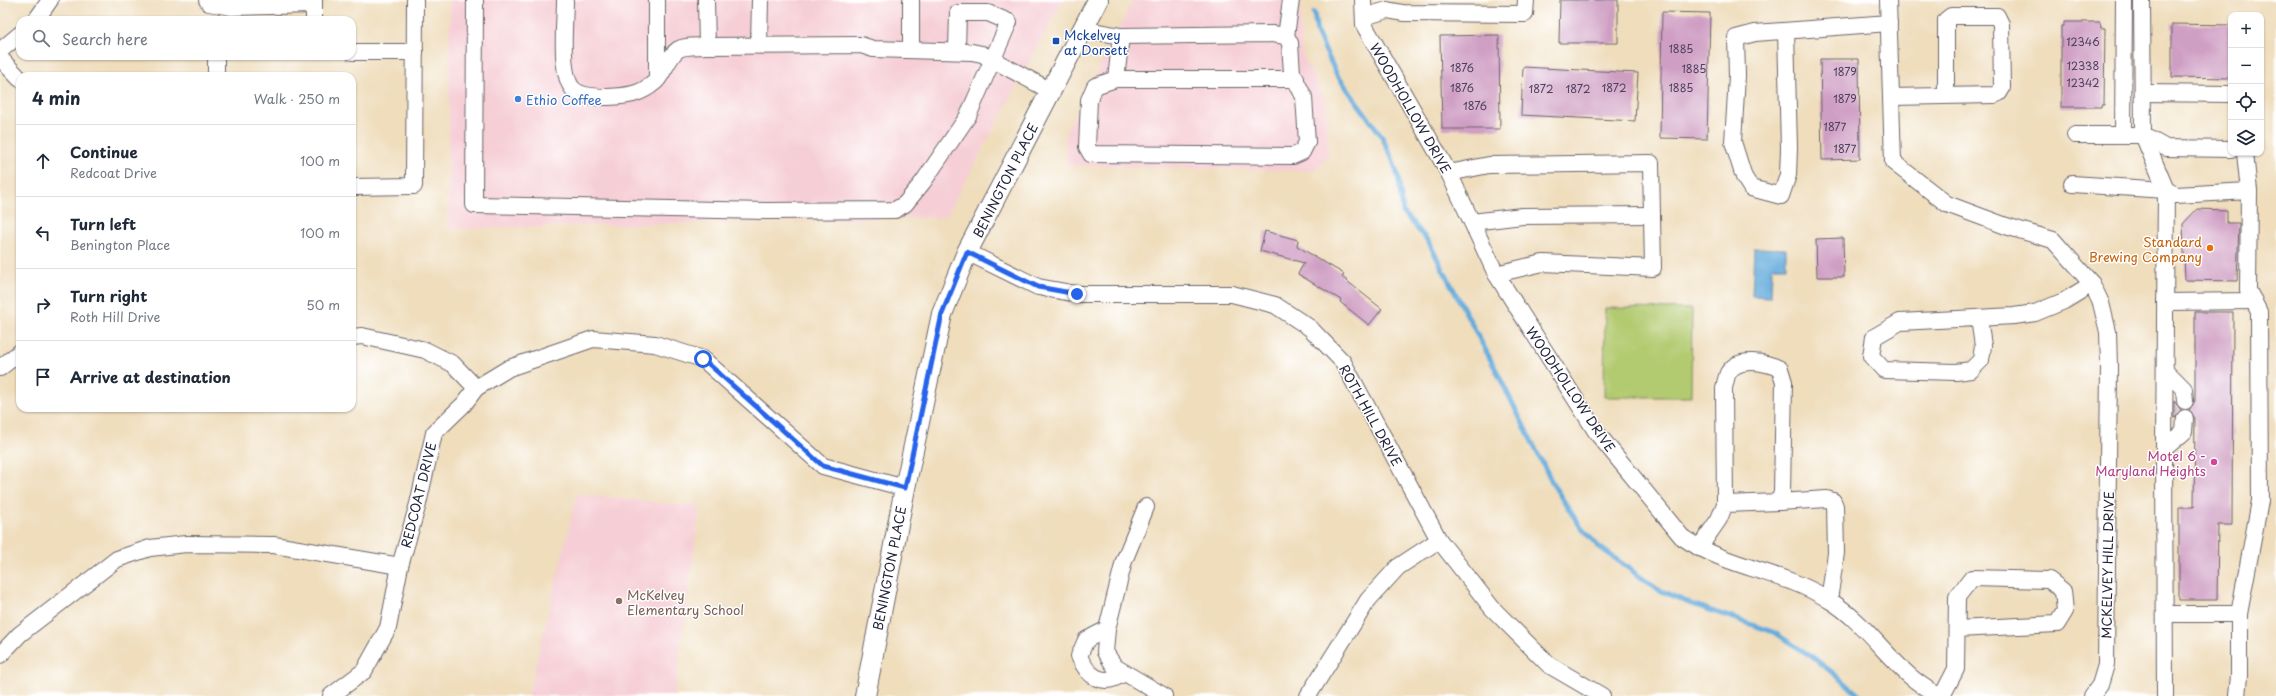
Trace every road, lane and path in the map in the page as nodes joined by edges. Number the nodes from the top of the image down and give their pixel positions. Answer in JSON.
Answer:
{"nodes":[{"id":1,"x":50,"y":0,"type":"edge"},
{"id":2,"x":207,"y":0,"type":"edge"},
{"id":3,"x":415,"y":0,"type":"edge"},
{"id":4,"x":475,"y":0,"type":"edge"},
{"id":5,"x":565,"y":0,"type":"edge"},
{"id":6,"x":657,"y":0,"type":"edge"},
{"id":7,"x":706,"y":0,"type":"edge"},
{"id":8,"x":760,"y":0,"type":"edge"},
{"id":9,"x":911,"y":0,"type":"edge"},
{"id":10,"x":1291,"y":0,"type":"edge"},
{"id":11,"x":1363,"y":0,"type":"edge"},
{"id":12,"x":1526,"y":0,"type":"edge"},
{"id":13,"x":1888,"y":0,"type":"edge"},
{"id":14,"x":2124,"y":0,"type":"edge"},
{"id":15,"x":2142,"y":0,"type":"edge"},
{"id":16,"x":1092,"y":2,"type":"edge"},
{"id":17,"x":1403,"y":7,"type":"edge"},
{"id":18,"x":314,"y":8,"type":"edge"},
{"id":19,"x":39,"y":16,"type":"edge"},
{"id":20,"x":1364,"y":18,"type":"junction"},
{"id":21,"x":1889,"y":23,"type":"junction"},
{"id":22,"x":1082,"y":29,"type":"junction"},
{"id":23,"x":1786,"y":31,"type":"junction"},
{"id":24,"x":1121,"y":36,"type":"junction"},
{"id":25,"x":1286,"y":36,"type":"junction"},
{"id":26,"x":16,"y":37,"type":"edge"},
{"id":27,"x":759,"y":44,"type":"junction"},
{"id":28,"x":707,"y":46,"type":"junction"},
{"id":29,"x":911,"y":50,"type":"junction"},
{"id":30,"x":0,"y":51,"type":"edge"},
{"id":31,"x":957,"y":51,"type":"junction"},
{"id":32,"x":356,"y":52,"type":"edge"},
{"id":33,"x":415,"y":52,"type":"junction"},
{"id":34,"x":0,"y":58,"type":"edge"},
{"id":35,"x":993,"y":59,"type":"junction"},
{"id":36,"x":216,"y":60,"type":"edge"},
{"id":37,"x":216,"y":72,"type":"edge"},
{"id":38,"x":16,"y":75,"type":"edge"},
{"id":39,"x":1116,"y":79,"type":"junction"},
{"id":40,"x":1296,"y":79,"type":"junction"},
{"id":41,"x":657,"y":81,"type":"junction"},
{"id":42,"x":1051,"y":91,"type":"junction"},
{"id":43,"x":2143,"y":93,"type":"junction"},
{"id":44,"x":2228,"y":94,"type":"edge"},
{"id":45,"x":1946,"y":96,"type":"junction"},
{"id":46,"x":1891,"y":97,"type":"junction"},
{"id":47,"x":2076,"y":135,"type":"dead end"},
{"id":48,"x":2123,"y":135,"type":"junction"},
{"id":49,"x":2143,"y":135,"type":"junction"},
{"id":50,"x":2228,"y":149,"type":"edge"},
{"id":51,"x":2244,"y":156,"type":"edge"},
{"id":52,"x":1448,"y":173,"type":"junction"},
{"id":53,"x":2072,"y":184,"type":"dead end"},
{"id":54,"x":356,"y":187,"type":"edge"},
{"id":55,"x":2166,"y":190,"type":"junction"},
{"id":56,"x":2249,"y":191,"type":"junction"},
{"id":57,"x":1652,"y":215,"type":"junction"},
{"id":58,"x":1472,"y":222,"type":"junction"},
{"id":59,"x":967,"y":252,"type":"junction"},
{"id":60,"x":1496,"y":274,"type":"junction"},
{"id":61,"x":2092,"y":284,"type":"junction"},
{"id":62,"x":2254,"y":301,"type":"junction"},
{"id":63,"x":2165,"y":302,"type":"junction"},
{"id":64,"x":1979,"y":318,"type":"junction"},
{"id":65,"x":356,"y":337,"type":"edge"},
{"id":66,"x":16,"y":355,"type":"edge"},
{"id":67,"x":0,"y":368,"type":"edge"},
{"id":68,"x":2165,"y":370,"type":"junction"},
{"id":69,"x":476,"y":388,"type":"junction"},
{"id":70,"x":2185,"y":401,"type":"dead end"},
{"id":71,"x":2185,"y":418,"type":"dead end"},
{"id":72,"x":2164,"y":449,"type":"junction"},
{"id":73,"x":905,"y":488,"type":"junction"},
{"id":74,"x":1779,"y":502,"type":"junction"},
{"id":75,"x":1725,"y":504,"type":"junction"},
{"id":76,"x":1146,"y":507,"type":"dead end"},
{"id":77,"x":1439,"y":540,"type":"junction"},
{"id":78,"x":1699,"y":548,"type":"junction"},
{"id":79,"x":400,"y":566,"type":"junction"},
{"id":80,"x":1829,"y":600,"type":"junction"},
{"id":81,"x":2166,"y":614,"type":"junction"},
{"id":82,"x":2239,"y":614,"type":"junction"},
{"id":83,"x":1957,"y":629,"type":"junction"},
{"id":84,"x":1107,"y":630,"type":"junction"},
{"id":85,"x":0,"y":654,"type":"edge"},
{"id":86,"x":1124,"y":673,"type":"junction"},
{"id":87,"x":331,"y":696,"type":"edge"},
{"id":88,"x":865,"y":696,"type":"edge"},
{"id":89,"x":1164,"y":696,"type":"edge"},
{"id":90,"x":1308,"y":696,"type":"edge"},
{"id":91,"x":1602,"y":696,"type":"edge"},
{"id":92,"x":1938,"y":696,"type":"edge"},
{"id":93,"x":1942,"y":696,"type":"edge"},
{"id":94,"x":2092,"y":696,"type":"edge"},
{"id":95,"x":2165,"y":696,"type":"edge"},
{"id":96,"x":2237,"y":696,"type":"edge"}],
"edges":[{"from":1,"to":19,"type":"street"},
{"from":2,"to":18,"type":"street"},
{"from":3,"to":33,"type":"street"},
{"from":4,"to":35,"type":"street"},
{"from":5,"to":41,"type":"street"},
{"from":6,"to":41,"type":"street"},
{"from":7,"to":28,"type":"street"},
{"from":8,"to":27,"type":"street"},
{"from":9,"to":29,"type":"street"},
{"from":10,"to":25,"type":"street"},
{"from":11,"to":20,"type":"street","name":"WOODHOLLOW DRIVE"},
{"from":12,"to":17,"type":"street"},
{"from":13,"to":21,"type":"street","name":"MCKELVEY HILL DRIVE"},
{"from":14,"to":48,"type":"street"},
{"from":15,"to":43,"type":"street"},
{"from":16,"to":22,"type":"main road","name":"BENINGTON PLACE"},
{"from":17,"to":20,"type":"street"},
{"from":20,"to":52,"type":"street","name":"WOODHOLLOW DRIVE"},
{"from":21,"to":23,"type":"street"},
{"from":21,"to":46,"type":"street","name":"MCKELVEY HILL DRIVE"},
{"from":22,"to":24,"type":"street"},
{"from":22,"to":42,"type":"main road","name":"BENINGTON PLACE"},
{"from":23,"to":23,"type":"street"},
{"from":24,"to":25,"type":"street"},
{"from":24,"to":39,"type":"street"},
{"from":25,"to":40,"type":"street"},
{"from":26,"to":30,"type":"street"},
{"from":27,"to":28,"type":"street"},
{"from":27,"to":29,"type":"street"},
{"from":28,"to":41,"type":"street"},
{"from":29,"to":31,"type":"street"},
{"from":31,"to":35,"type":"street"},
{"from":31,"to":35,"type":"street"},
{"from":32,"to":33,"type":"street"},
{"from":33,"to":54,"type":"street"},
{"from":34,"to":38,"type":"street"},
{"from":35,"to":42,"type":"street"},
{"from":36,"to":37,"type":"street"},
{"from":39,"to":40,"type":"street"},
{"from":39,"to":40,"type":"street"},
{"from":42,"to":59,"type":"main road","name":"BENINGTON PLACE"},
{"from":43,"to":44,"type":"street"},
{"from":43,"to":49,"type":"street"},
{"from":45,"to":45,"type":"street"},
{"from":45,"to":46,"type":"street"},
{"from":46,"to":61,"type":"street","name":"MCKELVEY HILL DRIVE"},
{"from":47,"to":48,"type":"street"},
{"from":48,"to":49,"type":"street"},
{"from":49,"to":50,"type":"street"},
{"from":49,"to":55,"type":"street"},
{"from":51,"to":56,"type":"street"},
{"from":52,"to":57,"type":"street"},
{"from":52,"to":58,"type":"street","name":"WOODHOLLOW DRIVE"},
{"from":53,"to":55,"type":"street"},
{"from":55,"to":56,"type":"street"},
{"from":55,"to":63,"type":"street"},
{"from":56,"to":62,"type":"street"},
{"from":57,"to":58,"type":"street"},
{"from":57,"to":60,"type":"street"},
{"from":58,"to":60,"type":"street","name":"WOODHOLLOW DRIVE"},
{"from":59,"to":73,"type":"main road","name":"BENINGTON PLACE"},
{"from":59,"to":77,"type":"street","name":"ROTH HILL DRIVE"},
{"from":60,"to":78,"type":"street","name":"WOODHOLLOW DRIVE"},
{"from":61,"to":64,"type":"street"},
{"from":61,"to":94,"type":"street","name":"MCKELVEY HILL DRIVE"},
{"from":62,"to":63,"type":"street"},
{"from":62,"to":82,"type":"street"},
{"from":63,"to":68,"type":"street"},
{"from":64,"to":64,"type":"street"},
{"from":65,"to":69,"type":"street"},
{"from":66,"to":67,"type":"street"},
{"from":68,"to":70,"type":"street"},
{"from":68,"to":72,"type":"street"},
{"from":69,"to":73,"type":"street","name":"REDCOAT DRIVE"},
{"from":69,"to":79,"type":"street","name":"REDCOAT DRIVE"},
{"from":71,"to":72,"type":"street"},
{"from":72,"to":81,"type":"street"},
{"from":73,"to":88,"type":"main road","name":"BENINGTON PLACE"},
{"from":74,"to":75,"type":"street"},
{"from":74,"to":75,"type":"street"},
{"from":74,"to":80,"type":"street"},
{"from":75,"to":78,"type":"street"},
{"from":76,"to":84,"type":"street"},
{"from":77,"to":90,"type":"street"},
{"from":77,"to":91,"type":"street","name":"ROTH HILL DRIVE"},
{"from":78,"to":80,"type":"street","name":"WOODHOLLOW DRIVE"},
{"from":79,"to":85,"type":"street"},
{"from":79,"to":87,"type":"street","name":"REDCOAT DRIVE"},
{"from":80,"to":92,"type":"street","name":"WOODHOLLOW DRIVE"},
{"from":81,"to":82,"type":"street"},
{"from":81,"to":95,"type":"street"},
{"from":82,"to":96,"type":"street"},
{"from":83,"to":83,"type":"street"},
{"from":83,"to":93,"type":"street"},
{"from":84,"to":86,"type":"street"},
{"from":84,"to":86,"type":"street"},
{"from":86,"to":89,"type":"street"}]}
